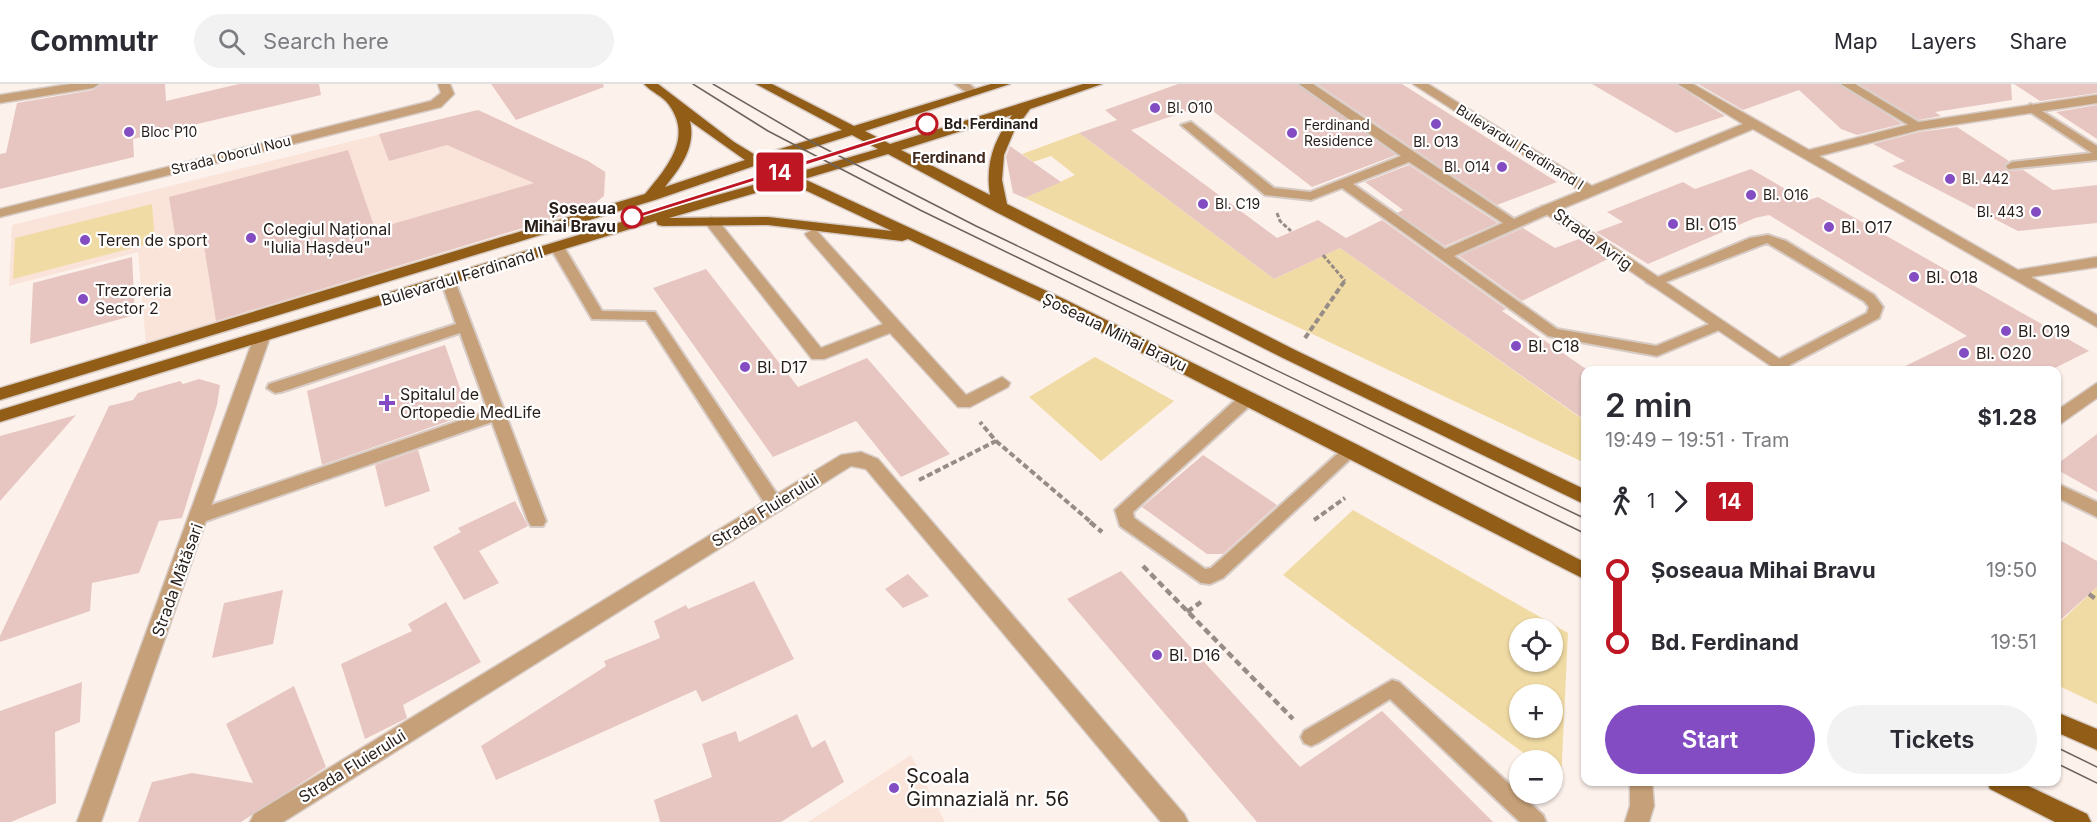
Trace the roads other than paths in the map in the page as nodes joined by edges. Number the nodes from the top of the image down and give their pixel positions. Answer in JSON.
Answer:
{"nodes":[{"id":1,"x":93,"y":84,"type":"edge"},
{"id":2,"x":444,"y":84,"type":"edge"},
{"id":3,"x":650,"y":84,"type":"edge"},
{"id":4,"x":762,"y":84,"type":"edge"},
{"id":5,"x":961,"y":84,"type":"edge"},
{"id":6,"x":1004,"y":84,"type":"edge"},
{"id":7,"x":1096,"y":84,"type":"edge"},
{"id":8,"x":1305,"y":84,"type":"edge"},
{"id":9,"x":1419,"y":84,"type":"edge"},
{"id":10,"x":1684,"y":84,"type":"edge"},
{"id":11,"x":1847,"y":84,"type":"edge"},
{"id":12,"x":974,"y":93,"type":"junction"},
{"id":13,"x":0,"y":99,"type":"edge"},
{"id":14,"x":2097,"y":99,"type":"edge"},
{"id":15,"x":672,"y":102,"type":"junction"},
{"id":16,"x":1025,"y":107,"type":"junction"},
{"id":17,"x":2031,"y":108,"type":"junction"},
{"id":18,"x":1754,"y":124,"type":"junction"},
{"id":19,"x":1186,"y":125,"type":"dead end"},
{"id":20,"x":1919,"y":126,"type":"junction"},
{"id":21,"x":854,"y":131,"type":"junction"},
{"id":22,"x":892,"y":149,"type":"junction"},
{"id":23,"x":2097,"y":152,"type":"edge"},
{"id":24,"x":1807,"y":155,"type":"junction"},
{"id":25,"x":2097,"y":156,"type":"edge"},
{"id":26,"x":1410,"y":157,"type":"junction"},
{"id":27,"x":755,"y":161,"type":"junction"},
{"id":28,"x":2012,"y":166,"type":"dead end"},
{"id":29,"x":791,"y":180,"type":"junction"},
{"id":30,"x":1344,"y":184,"type":"junction"},
{"id":31,"x":1590,"y":191,"type":"junction"},
{"id":32,"x":650,"y":197,"type":"junction"},
{"id":33,"x":1001,"y":209,"type":"junction"},
{"id":34,"x":1548,"y":209,"type":"junction"},
{"id":35,"x":0,"y":213,"type":"edge"},
{"id":36,"x":711,"y":221,"type":"junction"},
{"id":37,"x":630,"y":224,"type":"junction"},
{"id":38,"x":1513,"y":224,"type":"junction"},
{"id":39,"x":548,"y":228,"type":"junction"},
{"id":40,"x":812,"y":234,"type":"dead end"},
{"id":41,"x":924,"y":240,"type":"junction"},
{"id":42,"x":557,"y":247,"type":"junction"},
{"id":43,"x":1444,"y":255,"type":"junction"},
{"id":44,"x":2097,"y":262,"type":"edge"},
{"id":45,"x":2015,"y":275,"type":"junction"},
{"id":46,"x":448,"y":280,"type":"junction"},
{"id":47,"x":1653,"y":282,"type":"junction"},
{"id":48,"x":2097,"y":322,"type":"edge"},
{"id":49,"x":1719,"y":325,"type":"junction"},
{"id":50,"x":465,"y":326,"type":"junction"},
{"id":51,"x":893,"y":326,"type":"junction"},
{"id":52,"x":262,"y":336,"type":"junction"},
{"id":53,"x":1781,"y":366,"type":"edge"},
{"id":54,"x":1787,"y":366,"type":"edge"},
{"id":55,"x":1002,"y":383,"type":"dead end"},
{"id":56,"x":275,"y":388,"type":"dead end"},
{"id":57,"x":2097,"y":389,"type":"edge"},
{"id":58,"x":0,"y":394,"type":"edge"},
{"id":59,"x":1248,"y":398,"type":"junction"},
{"id":60,"x":497,"y":414,"type":"junction"},
{"id":61,"x":0,"y":416,"type":"edge"},
{"id":62,"x":2061,"y":417,"type":"edge"},
{"id":63,"x":1352,"y":450,"type":"junction"},
{"id":64,"x":2061,"y":492,"type":"edge"},
{"id":65,"x":1581,"y":496,"type":"edge"},
{"id":66,"x":775,"y":505,"type":"junction"},
{"id":67,"x":2097,"y":510,"type":"edge"},
{"id":68,"x":200,"y":516,"type":"junction"},
{"id":69,"x":537,"y":521,"type":"dead end"},
{"id":70,"x":1581,"y":569,"type":"edge"},
{"id":71,"x":2061,"y":723,"type":"edge"},
{"id":72,"x":1311,"y":737,"type":"road end"},
{"id":73,"x":2097,"y":740,"type":"edge"},
{"id":74,"x":1641,"y":786,"type":"edge"},
{"id":75,"x":2006,"y":786,"type":"edge"},
{"id":76,"x":89,"y":822,"type":"edge"},
{"id":77,"x":262,"y":822,"type":"edge"},
{"id":78,"x":1176,"y":822,"type":"edge"},
{"id":79,"x":1534,"y":822,"type":"edge"},
{"id":80,"x":1637,"y":822,"type":"edge"},
{"id":81,"x":2079,"y":822,"type":"edge"}],
"edges":[{"from":1,"to":13,"type":"street"},
{"from":2,"to":35,"type":"street","name":"Strada Oborul Nou"},
{"from":3,"to":15,"type":"main road","name":"Șoseaua Mihai Bravu"},
{"from":4,"to":21,"type":"main road"},
{"from":5,"to":12,"type":"lane"},
{"from":6,"to":12,"type":"main road","name":"Bulevardul Ferdinand I"},
{"from":7,"to":16,"type":"main road","name":"Bulevardul Ferdinand I"},
{"from":8,"to":26,"type":"lane"},
{"from":9,"to":31,"type":"street","name":"Bulevardul Ferdinand I"},
{"from":10,"to":18,"type":"street"},
{"from":11,"to":20,"type":"lane"},
{"from":12,"to":21,"type":"main road","name":"Bulevardul Ferdinand I"},
{"from":14,"to":17,"type":"street"},
{"from":15,"to":27,"type":"main road","name":"Șoseaua Mihai Bravu"},
{"from":15,"to":32,"type":"main road"},
{"from":16,"to":22,"type":"main road","name":"Bulevardul Ferdinand I"},
{"from":16,"to":33,"type":"main road"},
{"from":17,"to":20,"type":"street"},
{"from":17,"to":23,"type":"lane"},
{"from":18,"to":24,"type":"street"},
{"from":18,"to":31,"type":"street","name":"Strada Avrig"},
{"from":19,"to":30,"type":"lane"},
{"from":20,"to":24,"type":"street"},
{"from":21,"to":22,"type":"main road"},
{"from":21,"to":27,"type":"main road","name":"Bulevardul Ferdinand I"},
{"from":22,"to":29,"type":"main road","name":"Bulevardul Ferdinand I"},
{"from":22,"to":33,"type":"main road"},
{"from":24,"to":45,"type":"street"},
{"from":25,"to":28,"type":"lane"},
{"from":26,"to":30,"type":"lane"},
{"from":26,"to":38,"type":"lane"},
{"from":27,"to":29,"type":"main road","name":"Șoseaua Mihai Bravu"},
{"from":27,"to":32,"type":"main road","name":"Bulevardul Ferdinand I"},
{"from":29,"to":37,"type":"main road","name":"Bulevardul Ferdinand I"},
{"from":29,"to":41,"type":"main road","name":"Șoseaua Mihai Bravu"},
{"from":30,"to":43,"type":"lane"},
{"from":31,"to":34,"type":"street","name":"Strada Avrig"},
{"from":32,"to":39,"type":"main road","name":"Bulevardul Ferdinand I"},
{"from":33,"to":65,"type":"main road"},
{"from":34,"to":38,"type":"lane"},
{"from":34,"to":47,"type":"street","name":"Strada Avrig"},
{"from":36,"to":37,"type":"main road"},
{"from":36,"to":41,"type":"main road"},
{"from":36,"to":51,"type":"street"},
{"from":37,"to":39,"type":"main road"},
{"from":37,"to":42,"type":"main road","name":"Bulevardul Ferdinand I"},
{"from":38,"to":43,"type":"lane"},
{"from":39,"to":58,"type":"main road","name":"Bulevardul Ferdinand I"},
{"from":40,"to":51,"type":"street"},
{"from":41,"to":59,"type":"main road","name":"Șoseaua Mihai Bravu"},
{"from":42,"to":46,"type":"main road","name":"Bulevardul Ferdinand I"},
{"from":42,"to":66,"type":"lane"},
{"from":43,"to":49,"type":"lane"},
{"from":44,"to":45,"type":"street"},
{"from":45,"to":48,"type":"street"},
{"from":46,"to":50,"type":"lane"},
{"from":46,"to":52,"type":"main road","name":"Bulevardul Ferdinand I"},
{"from":47,"to":49,"type":"street","name":"Strada Avrig"},
{"from":47,"to":54,"type":"lane"},
{"from":49,"to":53,"type":"street","name":"Strada Avrig"},
{"from":50,"to":56,"type":"lane"},
{"from":50,"to":60,"type":"lane"},
{"from":51,"to":55,"type":"street"},
{"from":52,"to":61,"type":"main road","name":"Bulevardul Ferdinand I"},
{"from":52,"to":68,"type":"street","name":"Strada Mătăsari"},
{"from":57,"to":62,"type":"street"},
{"from":59,"to":63,"type":"main road","name":"Șoseaua Mihai Bravu"},
{"from":59,"to":63,"type":"lane"},
{"from":60,"to":68,"type":"lane"},
{"from":60,"to":69,"type":"lane"},
{"from":63,"to":70,"type":"main road","name":"Șoseaua Mihai Bravu"},
{"from":64,"to":67,"type":"lane"},
{"from":66,"to":77,"type":"street","name":"Strada Fluierului"},
{"from":66,"to":78,"type":"street","name":"Strada Fluierului"},
{"from":68,"to":76,"type":"street","name":"Strada Mătăsari"},
{"from":71,"to":73,"type":"main road"},
{"from":72,"to":79,"type":"lane"},
{"from":74,"to":80,"type":"street"},
{"from":75,"to":81,"type":"main road"}]}
